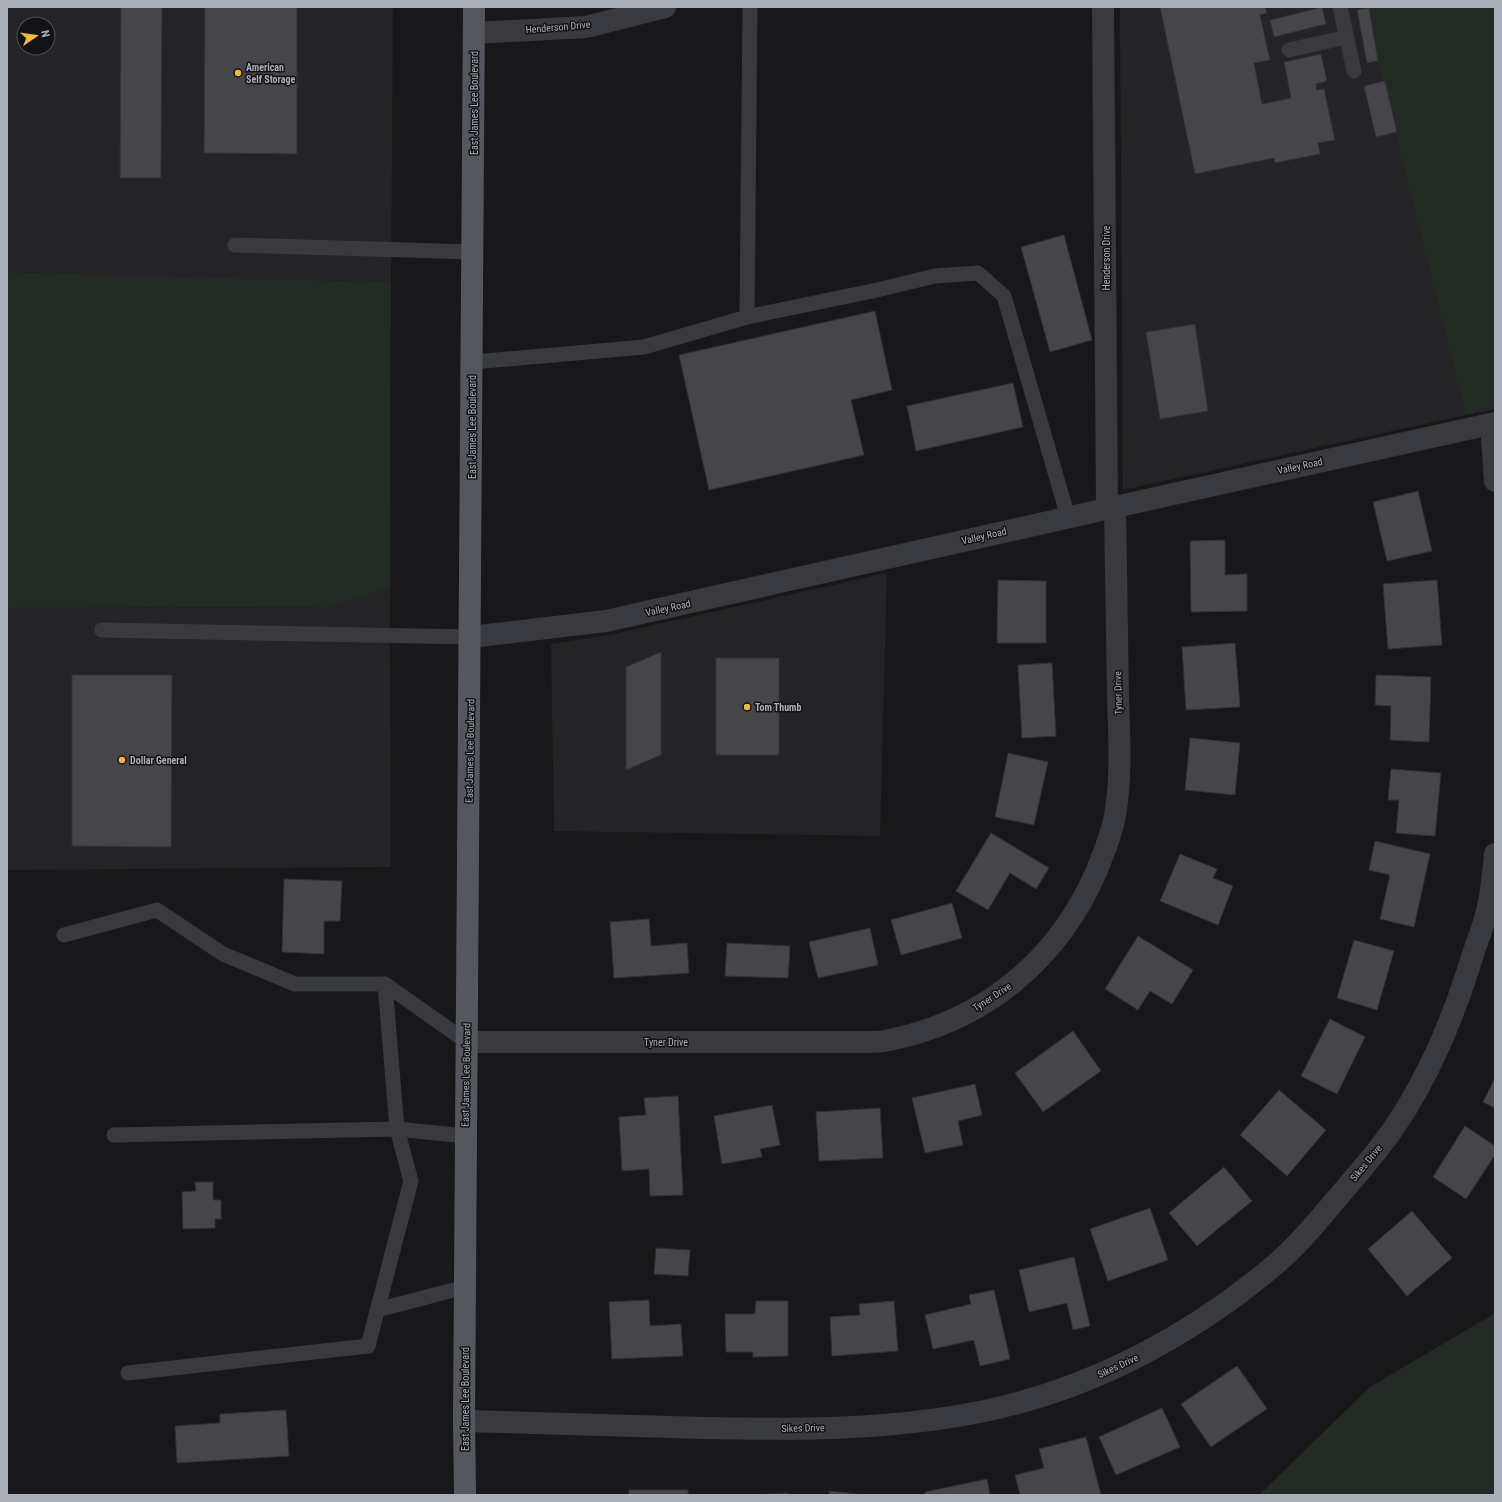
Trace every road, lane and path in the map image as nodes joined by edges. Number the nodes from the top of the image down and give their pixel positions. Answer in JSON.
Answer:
{"nodes":[{"id":1,"x":474,"y":7,"type":"edge"},
{"id":2,"x":664,"y":7,"type":"edge"},
{"id":3,"x":750,"y":7,"type":"edge"},
{"id":4,"x":1103,"y":7,"type":"edge"},
{"id":5,"x":1340,"y":7,"type":"edge"},
{"id":6,"x":474,"y":33,"type":"junction"},
{"id":7,"x":1347,"y":37,"type":"junction"},
{"id":8,"x":1289,"y":50,"type":"dead end"},
{"id":9,"x":1354,"y":71,"type":"dead end"},
{"id":10,"x":235,"y":245,"type":"dead end"},
{"id":11,"x":473,"y":252,"type":"junction"},
{"id":12,"x":747,"y":317,"type":"junction"},
{"id":13,"x":473,"y":362,"type":"junction"},
{"id":14,"x":1493,"y":424,"type":"edge"},
{"id":15,"x":1495,"y":481,"type":"edge"},
{"id":16,"x":1111,"y":507,"type":"junction"},
{"id":17,"x":1068,"y":517,"type":"junction"},
{"id":18,"x":102,"y":630,"type":"dead end"},
{"id":19,"x":471,"y":637,"type":"junction"},
{"id":20,"x":1495,"y":854,"type":"edge"},
{"id":21,"x":64,"y":935,"type":"dead end"},
{"id":22,"x":385,"y":984,"type":"junction"},
{"id":23,"x":467,"y":1042,"type":"junction"},
{"id":24,"x":397,"y":1129,"type":"junction"},
{"id":25,"x":114,"y":1135,"type":"dead end"},
{"id":26,"x":466,"y":1136,"type":"junction"},
{"id":27,"x":465,"y":1287,"type":"junction"},
{"id":28,"x":377,"y":1310,"type":"junction"},
{"id":29,"x":128,"y":1373,"type":"dead end"},
{"id":30,"x":464,"y":1421,"type":"junction"},
{"id":31,"x":465,"y":1495,"type":"edge"}],
"edges":[{"from":1,"to":6,"type":"main road","name":"East James Lee Boulevard"},
{"from":2,"to":6,"type":"street","name":"Henderson Drive"},
{"from":3,"to":12,"type":"lane"},
{"from":4,"to":16,"type":"street","name":"Henderson Drive"},
{"from":5,"to":7,"type":"lane"},
{"from":6,"to":11,"type":"main road","name":"East James Lee Boulevard"},
{"from":7,"to":8,"type":"lane"},
{"from":7,"to":9,"type":"lane"},
{"from":10,"to":11,"type":"lane"},
{"from":11,"to":13,"type":"main road","name":"East James Lee Boulevard"},
{"from":12,"to":13,"type":"lane"},
{"from":12,"to":17,"type":"lane"},
{"from":13,"to":19,"type":"main road","name":"East James Lee Boulevard"},
{"from":14,"to":15,"type":"street"},
{"from":14,"to":16,"type":"street","name":"Valley Road"},
{"from":16,"to":17,"type":"street","name":"Valley Road"},
{"from":16,"to":23,"type":"street","name":"Tyner Drive"},
{"from":17,"to":19,"type":"street","name":"Valley Road"},
{"from":18,"to":19,"type":"lane"},
{"from":19,"to":23,"type":"main road","name":"East James Lee Boulevard"},
{"from":20,"to":30,"type":"street","name":"Sikes Drive"},
{"from":21,"to":22,"type":"lane"},
{"from":22,"to":23,"type":"lane"},
{"from":22,"to":24,"type":"lane"},
{"from":23,"to":26,"type":"main road","name":"East James Lee Boulevard"},
{"from":24,"to":25,"type":"lane"},
{"from":24,"to":26,"type":"lane"},
{"from":24,"to":28,"type":"lane"},
{"from":26,"to":27,"type":"main road","name":"East James Lee Boulevard"},
{"from":27,"to":28,"type":"lane"},
{"from":27,"to":30,"type":"main road","name":"East James Lee Boulevard"},
{"from":28,"to":29,"type":"lane"},
{"from":30,"to":31,"type":"main road","name":"East James Lee Boulevard"}]}
